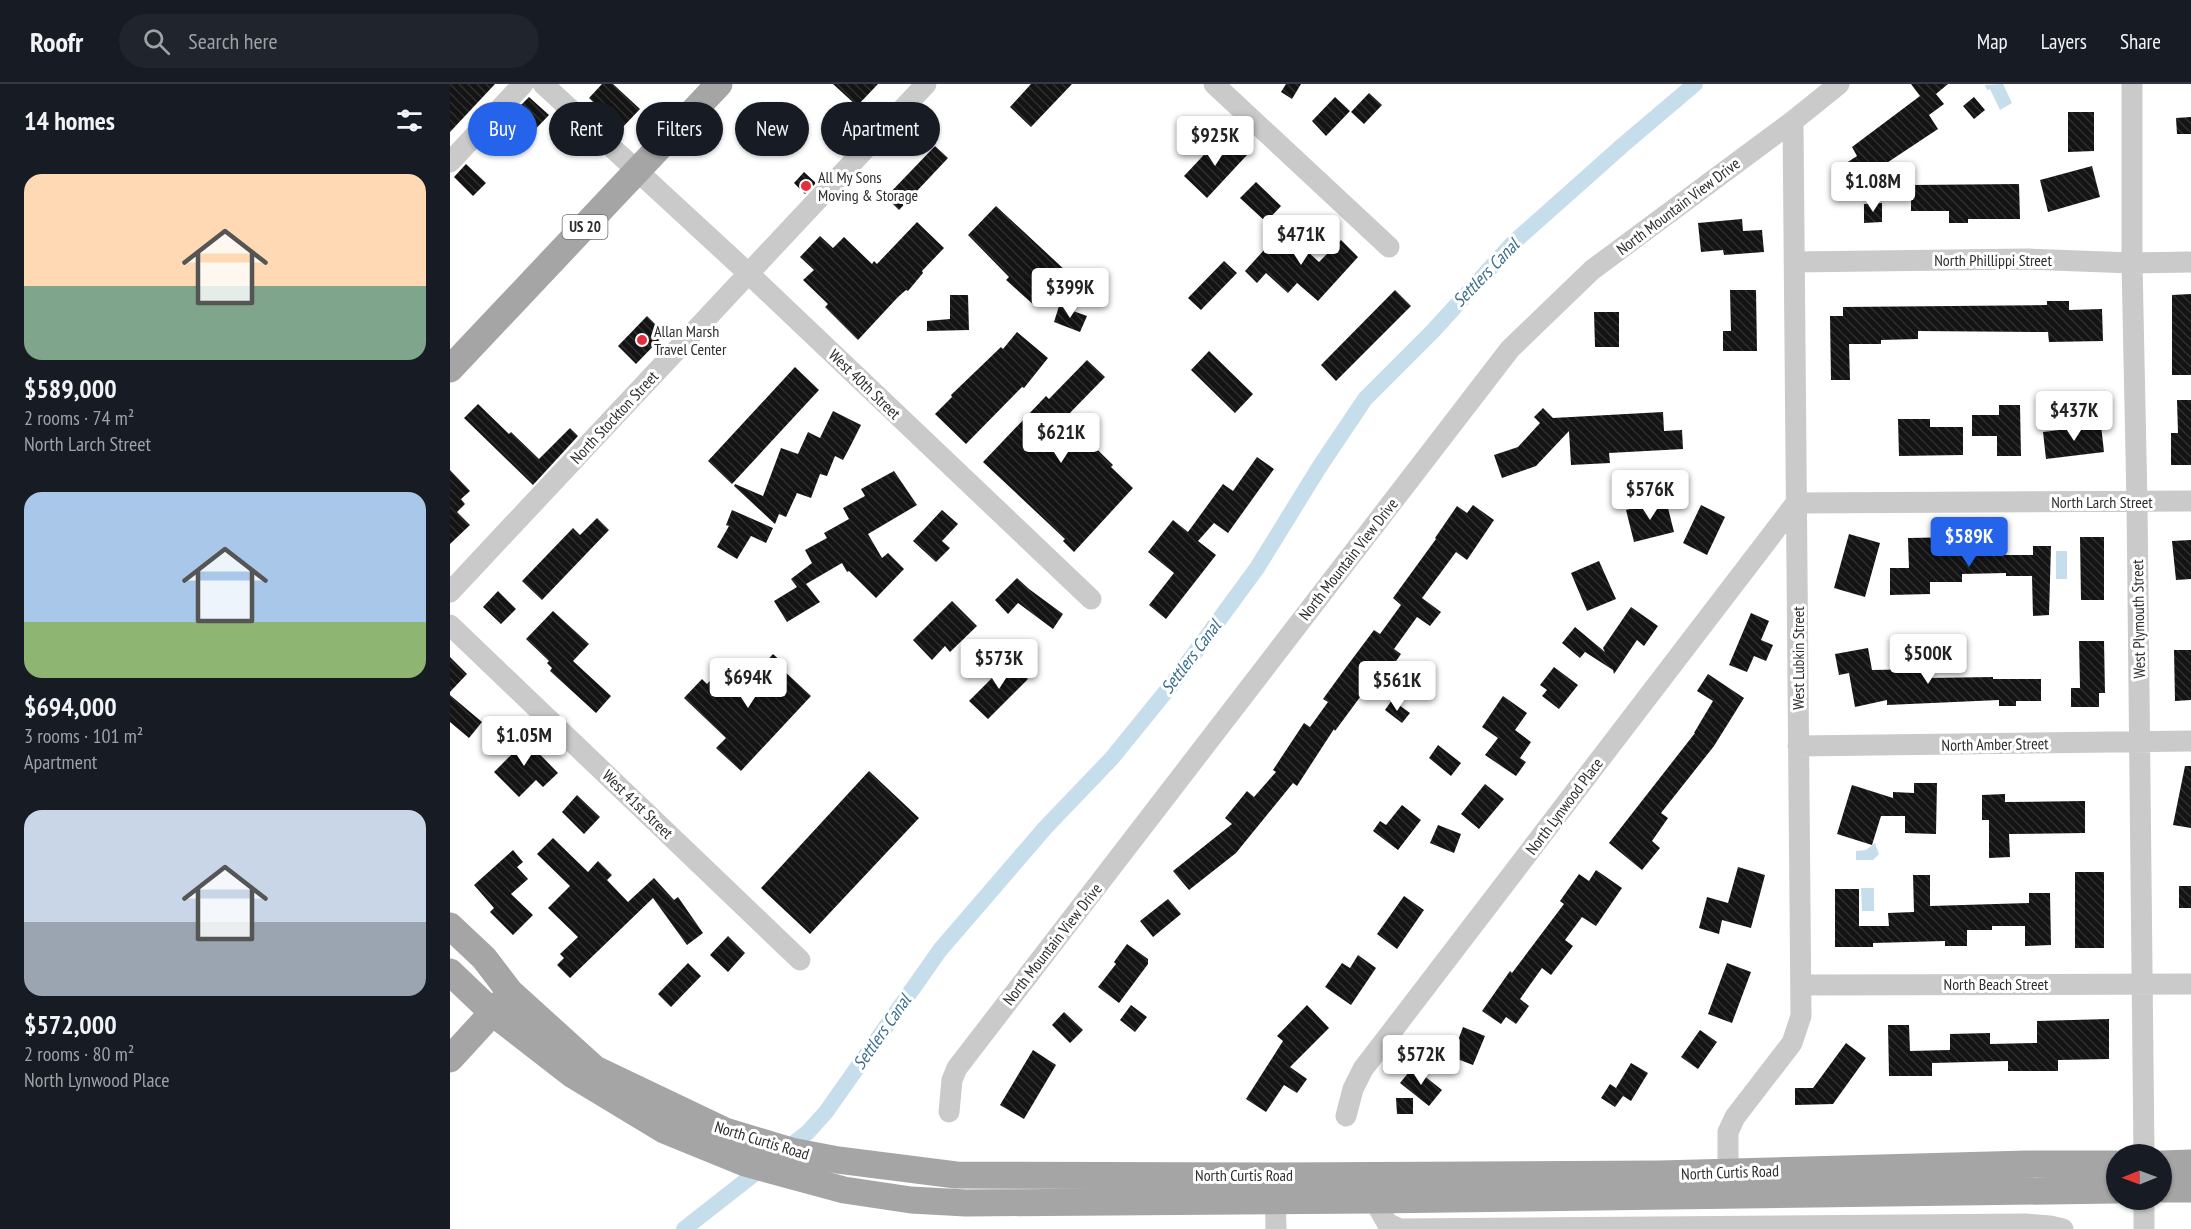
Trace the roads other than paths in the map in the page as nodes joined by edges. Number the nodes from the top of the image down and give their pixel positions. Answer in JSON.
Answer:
{"nodes":[{"id":1,"x":523,"y":84,"type":"edge"},
{"id":2,"x":543,"y":84,"type":"edge"},
{"id":3,"x":719,"y":84,"type":"edge"},
{"id":4,"x":926,"y":84,"type":"edge"},
{"id":5,"x":1214,"y":84,"type":"edge"},
{"id":6,"x":1839,"y":84,"type":"edge"},
{"id":7,"x":2132,"y":84,"type":"edge"},
{"id":8,"x":1793,"y":121,"type":"junction"},
{"id":9,"x":450,"y":162,"type":"edge"},
{"id":10,"x":637,"y":171,"type":"junction"},
{"id":11,"x":1389,"y":247,"type":"dead end"},
{"id":12,"x":1794,"y":262,"type":"junction"},
{"id":13,"x":2191,"y":262,"type":"edge"},
{"id":14,"x":2132,"y":263,"type":"junction"},
{"id":15,"x":749,"y":274,"type":"junction"},
{"id":16,"x":450,"y":369,"type":"edge"},
{"id":17,"x":2191,"y":501,"type":"edge"},
{"id":18,"x":1796,"y":502,"type":"junction"},
{"id":19,"x":2137,"y":503,"type":"junction"},
{"id":20,"x":450,"y":592,"type":"edge"},
{"id":21,"x":1091,"y":599,"type":"dead end"},
{"id":22,"x":450,"y":625,"type":"edge"},
{"id":23,"x":2191,"y":741,"type":"edge"},
{"id":24,"x":2139,"y":742,"type":"junction"},
{"id":25,"x":1798,"y":746,"type":"junction"},
{"id":26,"x":450,"y":926,"type":"edge"},
{"id":27,"x":800,"y":960,"type":"dead end"},
{"id":28,"x":450,"y":972,"type":"edge"},
{"id":29,"x":2142,"y":984,"type":"junction"},
{"id":30,"x":2191,"y":984,"type":"edge"},
{"id":31,"x":1801,"y":985,"type":"junction"},
{"id":32,"x":502,"y":1003,"type":"junction"},
{"id":33,"x":450,"y":1059,"type":"edge"},
{"id":34,"x":950,"y":1112,"type":"dead end"},
{"id":35,"x":1346,"y":1116,"type":"dead end"},
{"id":36,"x":722,"y":1142,"type":"junction"},
{"id":37,"x":2144,"y":1144,"type":"edge"},
{"id":38,"x":2191,"y":1163,"type":"edge"},
{"id":39,"x":2106,"y":1164,"type":"edge"},
{"id":40,"x":2172,"y":1164,"type":"edge"},
{"id":41,"x":1728,"y":1172,"type":"junction"},
{"id":42,"x":1276,"y":1188,"type":"junction"},
{"id":43,"x":2172,"y":1189,"type":"edge"},
{"id":44,"x":2191,"y":1189,"type":"edge"},
{"id":45,"x":2106,"y":1190,"type":"edge"},
{"id":46,"x":1374,"y":1200,"type":"junction"},
{"id":47,"x":2144,"y":1210,"type":"edge"},
{"id":48,"x":2025,"y":1226,"type":"edge"},
{"id":49,"x":1652,"y":1228,"type":"edge"},
{"id":50,"x":1276,"y":1229,"type":"edge"},
{"id":51,"x":2063,"y":1229,"type":"edge"},
{"id":52,"x":2144,"y":1229,"type":"edge"}],
"edges":[{"from":1,"to":9,"type":"street"},
{"from":2,"to":10,"type":"street","name":"West 40th Street"},
{"from":3,"to":10,"type":"main road","number":"US 20"},
{"from":4,"to":15,"type":"street","name":"North Stockton Street"},
{"from":5,"to":11,"type":"street"},
{"from":6,"to":8,"type":"street","name":"North Mountain View Drive"},
{"from":7,"to":14,"type":"street","name":"West Plymouth Street"},
{"from":8,"to":12,"type":"street","name":"West Lubkin Street"},
{"from":8,"to":34,"type":"street","name":"North Mountain View Drive"},
{"from":10,"to":15,"type":"street","name":"West 40th Street"},
{"from":10,"to":16,"type":"main road","number":"US 20"},
{"from":12,"to":14,"type":"street","name":"North Phillippi Street"},
{"from":12,"to":18,"type":"street","name":"West Lubkin Street"},
{"from":13,"to":14,"type":"street","name":"North Phillippi Street"},
{"from":14,"to":19,"type":"street","name":"West Plymouth Street"},
{"from":15,"to":20,"type":"street","name":"North Stockton Street"},
{"from":15,"to":21,"type":"street","name":"West 40th Street"},
{"from":17,"to":19,"type":"street","name":"North Larch Street"},
{"from":18,"to":19,"type":"street","name":"North Larch Street"},
{"from":18,"to":25,"type":"street","name":"West Lubkin Street"},
{"from":18,"to":35,"type":"street","name":"North Lynwood Place"},
{"from":19,"to":24,"type":"street","name":"West Plymouth Street"},
{"from":22,"to":27,"type":"street","name":"West 41st Street"},
{"from":23,"to":24,"type":"street","name":"North Amber Street"},
{"from":24,"to":25,"type":"street","name":"North Amber Street"},
{"from":24,"to":29,"type":"street","name":"West Plymouth Street"},
{"from":25,"to":31,"type":"street","name":"West Lubkin Street"},
{"from":26,"to":32,"type":"main road","name":"North Curtis Road"},
{"from":28,"to":32,"type":"main road","name":"North Curtis Road"},
{"from":29,"to":30,"type":"street","name":"North Beach Street"},
{"from":29,"to":31,"type":"street","name":"North Beach Street"},
{"from":29,"to":37,"type":"street","name":"West Plymouth Street"},
{"from":31,"to":41,"type":"street","name":"West Lubkin Street"},
{"from":32,"to":33,"type":"main road"},
{"from":32,"to":36,"type":"main road","name":"North Curtis Road"},
{"from":36,"to":42,"type":"main road","name":"North Curtis Road"},
{"from":36,"to":42,"type":"main road","name":"North Curtis Road"},
{"from":38,"to":40,"type":"main road"},
{"from":39,"to":41,"type":"main road","name":"North Curtis Road"},
{"from":41,"to":42,"type":"main road","name":"North Curtis Road"},
{"from":42,"to":46,"type":"main road","name":"North Curtis Road"},
{"from":42,"to":50,"type":"street"},
{"from":43,"to":44,"type":"main road"},
{"from":45,"to":46,"type":"main road","name":"North Curtis Road"},
{"from":46,"to":49,"type":"street"},
{"from":47,"to":52,"type":"street"},
{"from":48,"to":49,"type":"street"},
{"from":48,"to":51,"type":"street"}]}
